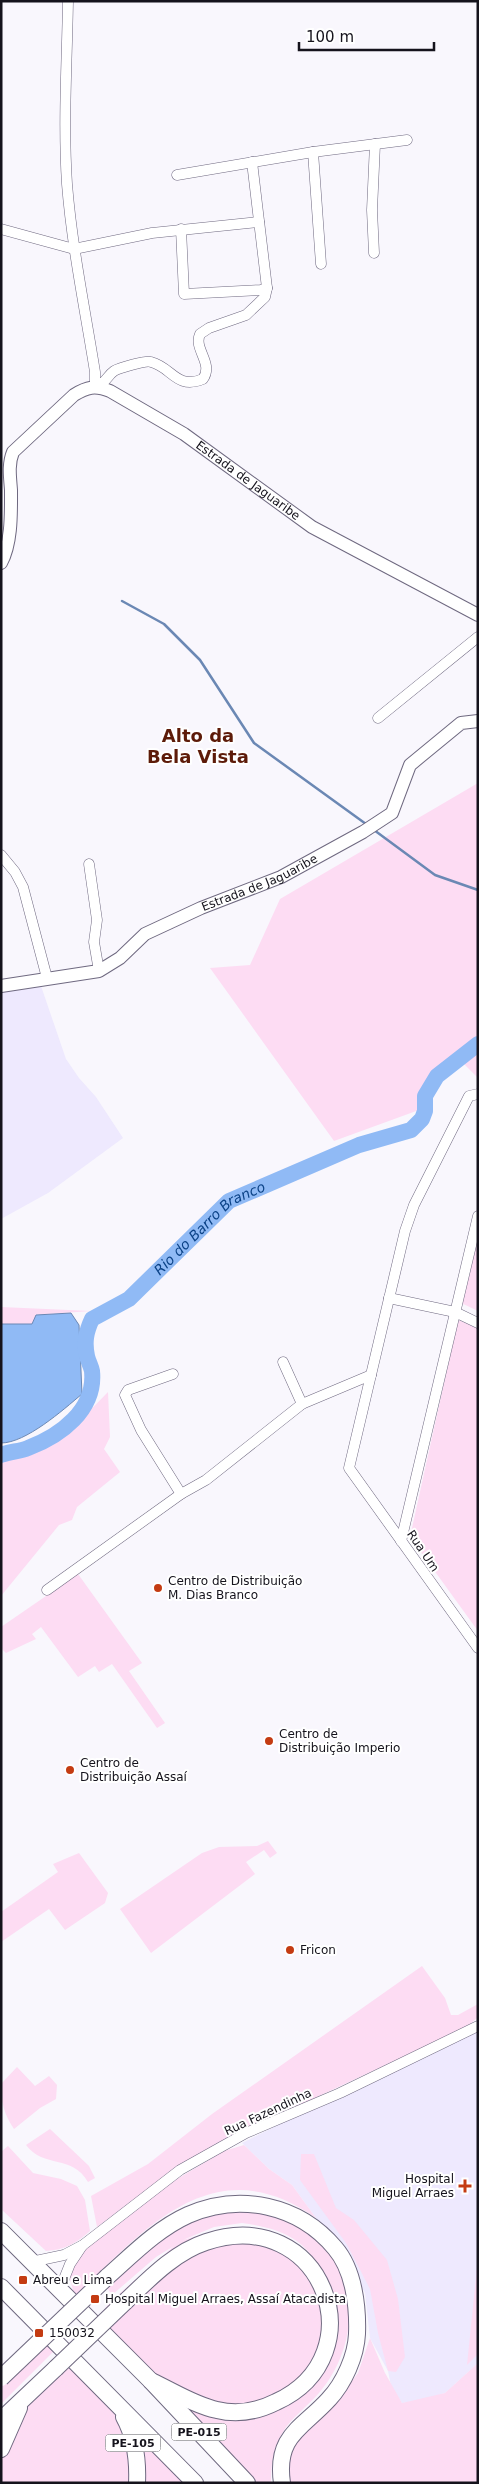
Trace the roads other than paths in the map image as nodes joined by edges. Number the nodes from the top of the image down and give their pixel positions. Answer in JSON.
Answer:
{"nodes":[{"id":1,"x":68,"y":1,"type":"edge"},
{"id":2,"x":407,"y":140,"type":"dead end"},
{"id":3,"x":375,"y":144,"type":"junction"},
{"id":4,"x":313,"y":152,"type":"junction"},
{"id":5,"x":252,"y":162,"type":"junction"},
{"id":6,"x":178,"y":174,"type":"dead end"},
{"id":7,"x":260,"y":222,"type":"junction"},
{"id":8,"x":1,"y":229,"type":"edge"},
{"id":9,"x":181,"y":229,"type":"junction"},
{"id":10,"x":74,"y":249,"type":"junction"},
{"id":11,"x":374,"y":253,"type":"dead end"},
{"id":12,"x":321,"y":264,"type":"dead end"},
{"id":13,"x":267,"y":288,"type":"junction"},
{"id":14,"x":97,"y":386,"type":"junction"},
{"id":15,"x":1,"y":563,"type":"edge"},
{"id":16,"x":478,"y":615,"type":"edge"},
{"id":17,"x":478,"y":637,"type":"edge"},
{"id":18,"x":378,"y":718,"type":"dead end"},
{"id":19,"x":478,"y":721,"type":"edge"},
{"id":20,"x":1,"y":855,"type":"edge"},
{"id":21,"x":89,"y":864,"type":"dead end"},
{"id":22,"x":100,"y":971,"type":"junction"},
{"id":23,"x":47,"y":978,"type":"junction"},
{"id":24,"x":1,"y":986,"type":"edge"},
{"id":25,"x":478,"y":1094,"type":"edge"},
{"id":26,"x":478,"y":1216,"type":"edge"},
{"id":27,"x":390,"y":1298,"type":"junction"},
{"id":28,"x":455,"y":1312,"type":"junction"},
{"id":29,"x":478,"y":1323,"type":"edge"},
{"id":30,"x":283,"y":1362,"type":"dead end"},
{"id":31,"x":173,"y":1374,"type":"dead end"},
{"id":32,"x":371,"y":1375,"type":"junction"},
{"id":33,"x":302,"y":1404,"type":"junction"},
{"id":34,"x":181,"y":1494,"type":"junction"},
{"id":35,"x":401,"y":1541,"type":"junction"},
{"id":36,"x":47,"y":1590,"type":"dead end"},
{"id":37,"x":478,"y":1648,"type":"edge"},
{"id":38,"x":478,"y":2026,"type":"edge"},
{"id":39,"x":1,"y":2231,"type":"edge"},
{"id":40,"x":83,"y":2245,"type":"junction"},
{"id":41,"x":31,"y":2262,"type":"junction"},
{"id":42,"x":1,"y":2287,"type":"edge"},
{"id":43,"x":60,"y":2289,"type":"junction"},
{"id":44,"x":1,"y":2378,"type":"edge"},
{"id":45,"x":152,"y":2381,"type":"junction"},
{"id":46,"x":23,"y":2399,"type":"junction"},
{"id":47,"x":118,"y":2407,"type":"junction"},
{"id":48,"x":1,"y":2420,"type":"edge"},
{"id":49,"x":1,"y":2450,"type":"edge"},
{"id":50,"x":138,"y":2483,"type":"edge"},
{"id":51,"x":195,"y":2483,"type":"edge"},
{"id":52,"x":247,"y":2483,"type":"edge"},
{"id":53,"x":282,"y":2483,"type":"edge"}],
"edges":[{"from":1,"to":10,"type":"street"},
{"from":2,"to":3,"type":"street"},
{"from":3,"to":4,"type":"street"},
{"from":3,"to":11,"type":"street"},
{"from":4,"to":5,"type":"street"},
{"from":4,"to":12,"type":"street"},
{"from":5,"to":6,"type":"street"},
{"from":5,"to":7,"type":"street"},
{"from":7,"to":9,"type":"street"},
{"from":7,"to":13,"type":"street"},
{"from":8,"to":10,"type":"street"},
{"from":9,"to":10,"type":"street"},
{"from":9,"to":13,"type":"street"},
{"from":10,"to":14,"type":"street"},
{"from":13,"to":14,"type":"street"},
{"from":14,"to":15,"type":"street"},
{"from":14,"to":16,"type":"street","name":"Estrada de Jaguaribe"},
{"from":17,"to":18,"type":"street"},
{"from":19,"to":22,"type":"street","name":"Estrada de Jaguaribe"},
{"from":20,"to":23,"type":"street"},
{"from":21,"to":22,"type":"street"},
{"from":22,"to":23,"type":"street","name":"Estrada de Jaguaribe"},
{"from":23,"to":24,"type":"street","name":"Estrada de Jaguaribe"},
{"from":25,"to":27,"type":"street"},
{"from":26,"to":28,"type":"street"},
{"from":27,"to":28,"type":"street"},
{"from":27,"to":32,"type":"street"},
{"from":28,"to":29,"type":"street"},
{"from":28,"to":35,"type":"street"},
{"from":30,"to":33,"type":"street"},
{"from":31,"to":34,"type":"street"},
{"from":32,"to":33,"type":"street"},
{"from":32,"to":35,"type":"street","name":"Rua Um"},
{"from":33,"to":34,"type":"street"},
{"from":34,"to":36,"type":"street"},
{"from":35,"to":37,"type":"street","name":"Rua Um"},
{"from":38,"to":40,"type":"street","name":"Rua Fazendinha"},
{"from":39,"to":41,"type":"highway"},
{"from":40,"to":41,"type":"street","name":"Rua Fazendinha"},
{"from":40,"to":43,"type":"street","name":"Rua Fazendinha"},
{"from":41,"to":43,"type":"highway"},
{"from":42,"to":47,"type":"highway","number":"PE-015"},
{"from":43,"to":45,"type":"highway"},
{"from":44,"to":53,"type":"highway","bridge":true},
{"from":45,"to":46,"type":"highway","bridge":true},
{"from":45,"to":52,"type":"highway","number":"PE-015"},
{"from":46,"to":48,"type":"highway"},
{"from":46,"to":49,"type":"highway"},
{"from":47,"to":50,"type":"highway","number":"PE-105"},
{"from":47,"to":51,"type":"highway","number":"PE-015"}]}
